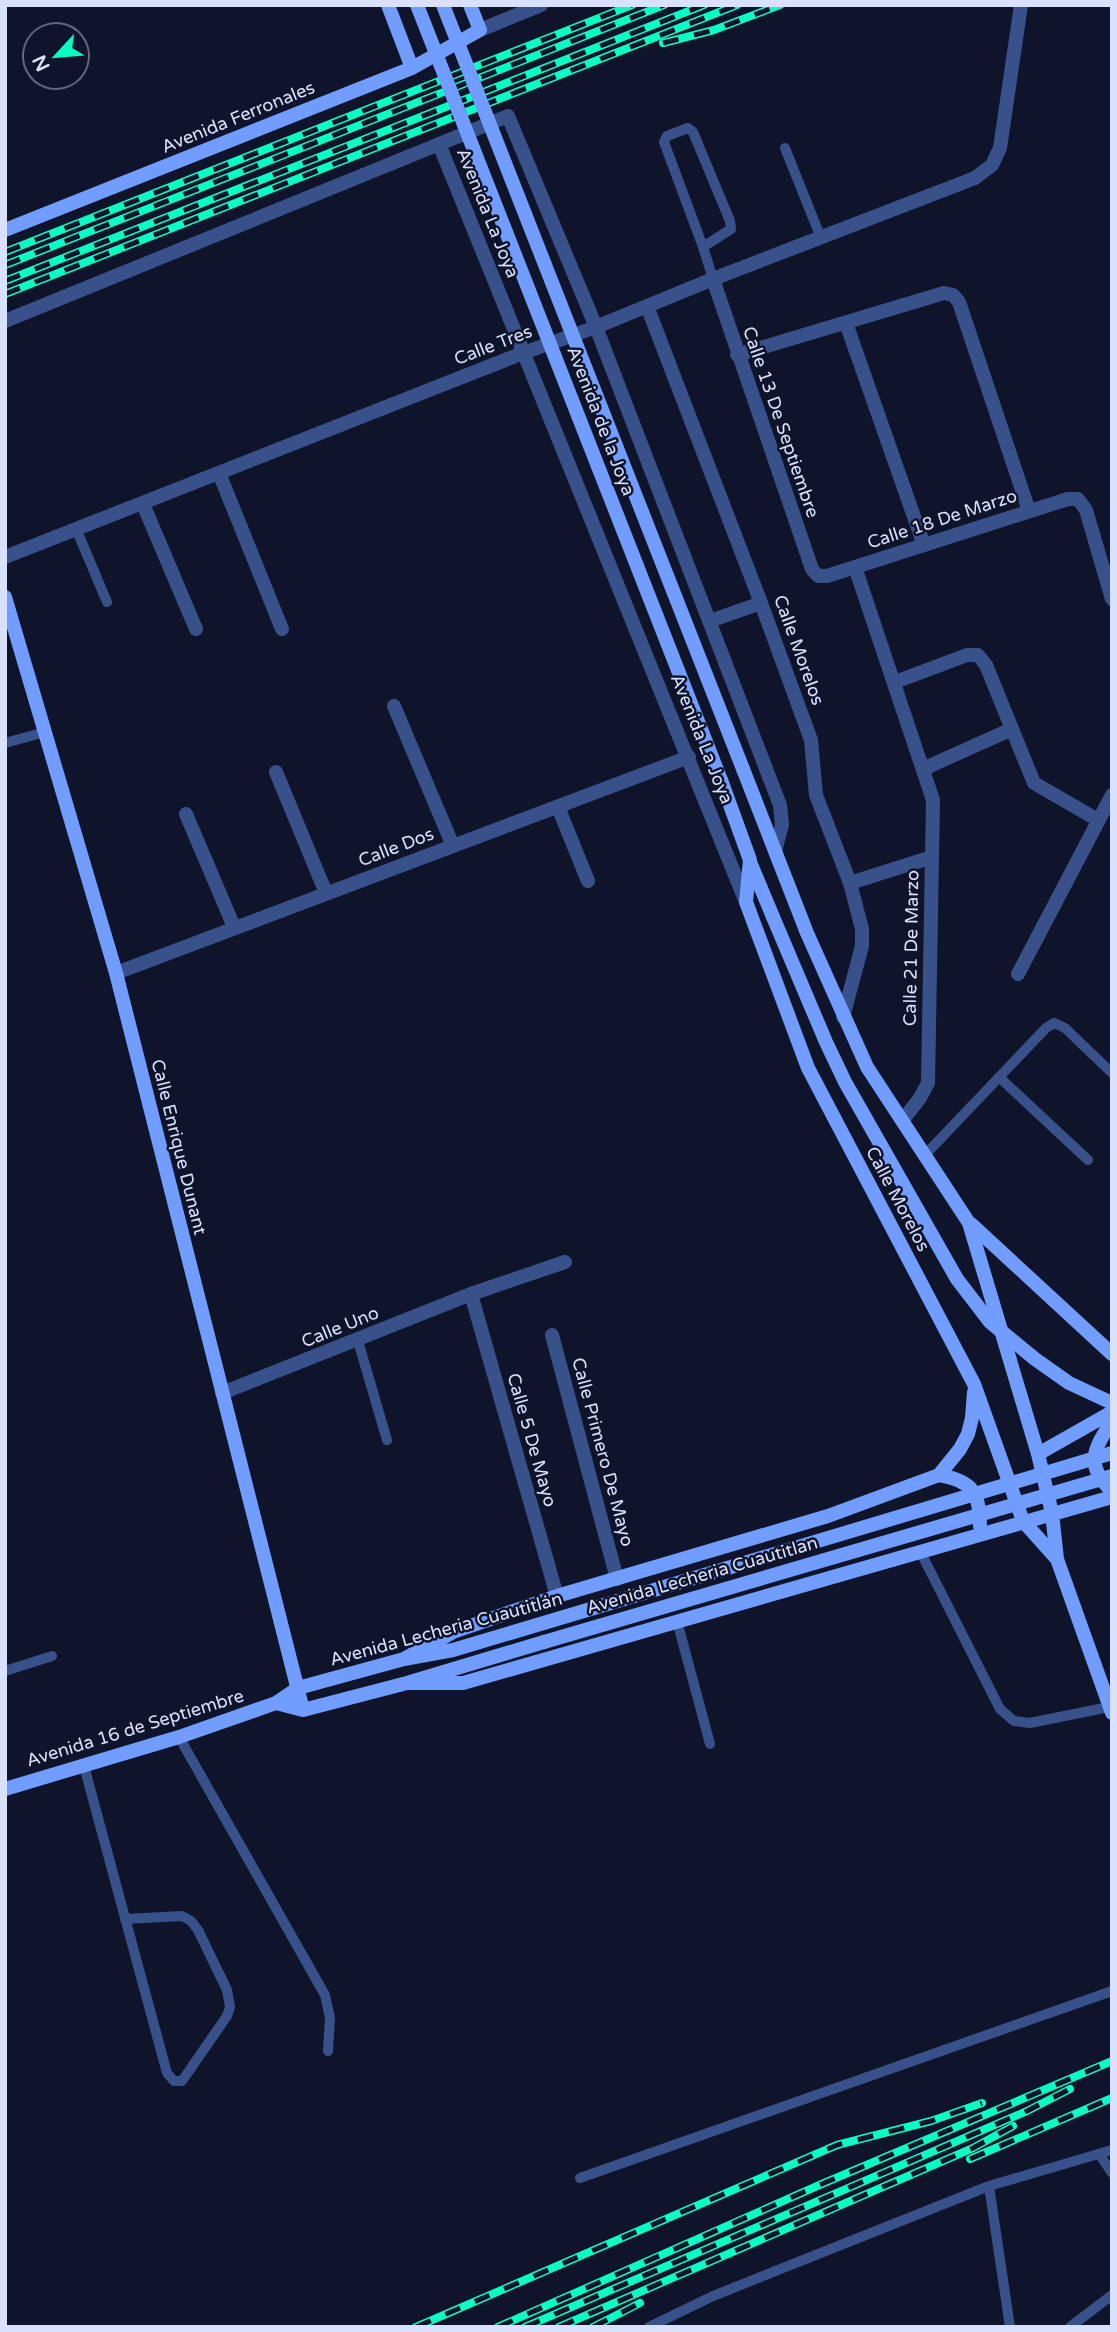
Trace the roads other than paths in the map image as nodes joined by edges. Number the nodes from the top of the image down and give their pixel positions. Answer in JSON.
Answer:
{"nodes":[{"id":1,"x":388,"y":5,"type":"edge"},
{"id":2,"x":417,"y":5,"type":"edge"},
{"id":3,"x":443,"y":5,"type":"edge"},
{"id":4,"x":470,"y":5,"type":"edge"},
{"id":5,"x":541,"y":5,"type":"edge"},
{"id":6,"x":1021,"y":5,"type":"edge"},
{"id":7,"x":480,"y":30,"type":"junction"},
{"id":8,"x":412,"y":68,"type":"junction"},
{"id":9,"x":439,"y":144,"type":"junction"},
{"id":10,"x":785,"y":148,"type":"dead end"},
{"id":11,"x":5,"y":230,"type":"edge"},
{"id":12,"x":821,"y":238,"type":"junction"},
{"id":13,"x":703,"y":247,"type":"junction"},
{"id":14,"x":713,"y":279,"type":"junction"},
{"id":15,"x":647,"y":306,"type":"junction"},
{"id":16,"x":5,"y":321,"type":"edge"},
{"id":17,"x":846,"y":323,"type":"junction"},
{"id":18,"x":596,"y":327,"type":"junction"},
{"id":19,"x":523,"y":353,"type":"junction"},
{"id":20,"x":737,"y":355,"type":"junction"},
{"id":21,"x":219,"y":473,"type":"junction"},
{"id":22,"x":144,"y":504,"type":"junction"},
{"id":23,"x":1029,"y":511,"type":"junction"},
{"id":24,"x":77,"y":531,"type":"junction"},
{"id":25,"x":923,"y":545,"type":"junction"},
{"id":26,"x":5,"y":557,"type":"edge"},
{"id":27,"x":855,"y":567,"type":"junction"},
{"id":28,"x":818,"y":576,"type":"joint"},
{"id":29,"x":5,"y":597,"type":"edge"},
{"id":30,"x":1112,"y":599,"type":"edge"},
{"id":31,"x":107,"y":602,"type":"dead end"},
{"id":32,"x":761,"y":603,"type":"junction"},
{"id":33,"x":710,"y":621,"type":"junction"},
{"id":34,"x":196,"y":629,"type":"dead end"},
{"id":35,"x":282,"y":629,"type":"dead end"},
{"id":36,"x":895,"y":682,"type":"junction"},
{"id":37,"x":394,"y":706,"type":"dead end"},
{"id":38,"x":1012,"y":729,"type":"junction"},
{"id":39,"x":45,"y":732,"type":"junction"},
{"id":40,"x":5,"y":743,"type":"edge"},
{"id":41,"x":689,"y":757,"type":"junction"},
{"id":42,"x":923,"y":769,"type":"junction"},
{"id":43,"x":276,"y":772,"type":"dead end"},
{"id":44,"x":1112,"y":794,"type":"edge"},
{"id":45,"x":558,"y":807,"type":"junction"},
{"id":46,"x":186,"y":814,"type":"dead end"},
{"id":47,"x":1098,"y":820,"type":"junction"},
{"id":48,"x":453,"y":846,"type":"junction"},
{"id":49,"x":773,"y":846,"type":"junction"},
{"id":50,"x":748,"y":856,"type":"junction"},
{"id":51,"x":932,"y":857,"type":"junction"},
{"id":52,"x":588,"y":881,"type":"dead end"},
{"id":53,"x":850,"y":883,"type":"junction"},
{"id":54,"x":326,"y":893,"type":"junction"},
{"id":55,"x":746,"y":901,"type":"junction"},
{"id":56,"x":234,"y":928,"type":"junction"},
{"id":57,"x":116,"y":973,"type":"junction"},
{"id":58,"x":1018,"y":974,"type":"dead end"},
{"id":59,"x":844,"y":1017,"type":"junction"},
{"id":60,"x":1112,"y":1073,"type":"edge"},
{"id":61,"x":999,"y":1077,"type":"junction"},
{"id":62,"x":902,"y":1121,"type":"junction"},
{"id":63,"x":924,"y":1156,"type":"junction"},
{"id":64,"x":1088,"y":1160,"type":"dead end"},
{"id":65,"x":970,"y":1223,"type":"junction"},
{"id":66,"x":565,"y":1262,"type":"dead end"},
{"id":67,"x":471,"y":1294,"type":"junction"},
{"id":68,"x":552,"y":1335,"type":"dead end"},
{"id":69,"x":358,"y":1341,"type":"junction"},
{"id":70,"x":1112,"y":1353,"type":"edge"},
{"id":71,"x":974,"y":1384,"type":"junction"},
{"id":72,"x":222,"y":1393,"type":"junction"},
{"id":73,"x":1112,"y":1403,"type":"edge"},
{"id":74,"x":1112,"y":1412,"type":"edge"},
{"id":75,"x":1112,"y":1421,"type":"edge"},
{"id":76,"x":387,"y":1440,"type":"dead end"},
{"id":77,"x":1112,"y":1453,"type":"edge"},
{"id":78,"x":1038,"y":1454,"type":"junction"},
{"id":79,"x":939,"y":1475,"type":"junction"},
{"id":80,"x":1112,"y":1476,"type":"edge"},
{"id":81,"x":1112,"y":1491,"type":"edge"},
{"id":82,"x":1112,"y":1497,"type":"edge"},
{"id":83,"x":1052,"y":1513,"type":"junction"},
{"id":84,"x":1023,"y":1521,"type":"junction"},
{"id":85,"x":980,"y":1533,"type":"junction"},
{"id":86,"x":920,"y":1551,"type":"junction"},
{"id":87,"x":1057,"y":1559,"type":"junction"},
{"id":88,"x":617,"y":1578,"type":"junction"},
{"id":89,"x":557,"y":1596,"type":"junction"},
{"id":90,"x":604,"y":1605,"type":"joint"},
{"id":91,"x":677,"y":1621,"type":"junction"},
{"id":92,"x":51,"y":1656,"type":"dead end"},
{"id":93,"x":404,"y":1658,"type":"junction"},
{"id":94,"x":5,"y":1671,"type":"edge"},
{"id":95,"x":407,"y":1682,"type":"junction"},
{"id":96,"x":298,"y":1688,"type":"junction"},
{"id":97,"x":276,"y":1703,"type":"junction"},
{"id":98,"x":303,"y":1710,"type":"junction"},
{"id":99,"x":1111,"y":1710,"type":"edge"},
{"id":100,"x":179,"y":1737,"type":"junction"},
{"id":101,"x":710,"y":1744,"type":"dead end"},
{"id":102,"x":84,"y":1766,"type":"junction"},
{"id":103,"x":5,"y":1789,"type":"edge"},
{"id":104,"x":125,"y":1919,"type":"junction"},
{"id":105,"x":1112,"y":1991,"type":"edge"},
{"id":106,"x":328,"y":2051,"type":"dead end"},
{"id":107,"x":1112,"y":2150,"type":"edge"},
{"id":108,"x":1099,"y":2154,"type":"junction"},
{"id":109,"x":1112,"y":2173,"type":"edge"},
{"id":110,"x":580,"y":2178,"type":"dead end"},
{"id":111,"x":989,"y":2186,"type":"junction"},
{"id":112,"x":1112,"y":2295,"type":"edge"},
{"id":113,"x":649,"y":2327,"type":"edge"},
{"id":114,"x":1010,"y":2327,"type":"edge"},
{"id":115,"x":1070,"y":2327,"type":"edge"}],
"edges":[{"from":1,"to":8,"type":"main road"},
{"from":2,"to":50,"type":"main road","name":"Avenida de la Joya","bridge":true},
{"from":3,"to":49,"type":"main road","name":"Avenida de la Joya","bridge":true},
{"from":4,"to":7,"type":"main road"},
{"from":5,"to":7,"type":"street"},
{"from":6,"to":12,"type":"street","name":"Calle Tres"},
{"from":7,"to":8,"type":"main road","name":"Avenida Ferronales"},
{"from":8,"to":11,"type":"main road","name":"Avenida Ferronales"},
{"from":9,"to":16,"type":"street"},
{"from":9,"to":18,"type":"street","name":"Avenida La Joya"},
{"from":9,"to":19,"type":"street","name":"Avenida La Joya"},
{"from":10,"to":12,"type":"lane"},
{"from":12,"to":14,"type":"street","name":"Calle Tres"},
{"from":13,"to":13,"type":"lane"},
{"from":13,"to":14,"type":"lane"},
{"from":14,"to":15,"type":"street","name":"Calle Tres"},
{"from":14,"to":20,"type":"street","name":"Calle 13 De Septiembre"},
{"from":15,"to":18,"type":"street","name":"Calle Tres"},
{"from":15,"to":32,"type":"street","name":"Calle Morelos"},
{"from":17,"to":20,"type":"street"},
{"from":17,"to":23,"type":"street"},
{"from":17,"to":25,"type":"street"},
{"from":18,"to":19,"type":"street","name":"Calle Tres"},
{"from":18,"to":33,"type":"street","name":"Avenida La Joya"},
{"from":19,"to":21,"type":"street","name":"Calle Tres"},
{"from":19,"to":41,"type":"street","name":"Avenida La Joya"},
{"from":20,"to":28,"type":"street","name":"Calle 13 De Septiembre"},
{"from":21,"to":22,"type":"street","name":"Calle Tres"},
{"from":21,"to":35,"type":"street"},
{"from":22,"to":24,"type":"street","name":"Calle Tres"},
{"from":22,"to":34,"type":"street"},
{"from":23,"to":25,"type":"street","name":"Calle 18 De Marzo"},
{"from":23,"to":30,"type":"street","name":"Calle 18 De Marzo"},
{"from":24,"to":26,"type":"street","name":"Calle Tres"},
{"from":24,"to":31,"type":"lane"},
{"from":25,"to":27,"type":"street","name":"Calle 18 De Marzo"},
{"from":27,"to":28,"type":"street","name":"Calle 18 De Marzo"},
{"from":27,"to":36,"type":"street","name":"Calle 21 De Marzo"},
{"from":29,"to":39,"type":"main road","name":"Calle Enrique Dunant"},
{"from":32,"to":33,"type":"street"},
{"from":32,"to":53,"type":"street","name":"Calle Morelos"},
{"from":33,"to":49,"type":"street","name":"Avenida La Joya"},
{"from":36,"to":38,"type":"street"},
{"from":36,"to":42,"type":"street","name":"Calle 21 De Marzo"},
{"from":37,"to":48,"type":"street"},
{"from":38,"to":42,"type":"street"},
{"from":38,"to":47,"type":"street"},
{"from":39,"to":40,"type":"lane"},
{"from":39,"to":57,"type":"main road","name":"Calle Enrique Dunant"},
{"from":41,"to":45,"type":"street","name":"Calle Dos"},
{"from":41,"to":55,"type":"street","name":"Avenida La Joya"},
{"from":42,"to":51,"type":"street","name":"Calle 21 De Marzo"},
{"from":43,"to":54,"type":"street"},
{"from":44,"to":47,"type":"street"},
{"from":45,"to":48,"type":"street","name":"Calle Dos"},
{"from":45,"to":52,"type":"street"},
{"from":46,"to":56,"type":"street"},
{"from":47,"to":58,"type":"street"},
{"from":48,"to":54,"type":"street","name":"Calle Dos"},
{"from":49,"to":59,"type":"main road"},
{"from":50,"to":55,"type":"main road","name":"Calle Morelos"},
{"from":50,"to":73,"type":"main road","name":"Avenida de la Joya","bridge":true},
{"from":51,"to":53,"type":"street"},
{"from":51,"to":62,"type":"street","name":"Calle 21 De Marzo"},
{"from":53,"to":59,"type":"street","name":"Calle Morelos"},
{"from":54,"to":56,"type":"street","name":"Calle Dos"},
{"from":55,"to":71,"type":"main road","name":"Calle Morelos"},
{"from":56,"to":57,"type":"street","name":"Calle Dos"},
{"from":57,"to":72,"type":"main road","name":"Calle Enrique Dunant"},
{"from":59,"to":62,"type":"main road"},
{"from":60,"to":61,"type":"lane"},
{"from":61,"to":63,"type":"lane"},
{"from":61,"to":64,"type":"lane"},
{"from":62,"to":63,"type":"main road"},
{"from":63,"to":65,"type":"main road"},
{"from":65,"to":70,"type":"main road"},
{"from":65,"to":78,"type":"main road"},
{"from":66,"to":67,"type":"street","name":"Calle Uno"},
{"from":67,"to":69,"type":"street","name":"Calle Uno"},
{"from":67,"to":89,"type":"street","name":"Calle 5 De Mayo"},
{"from":68,"to":88,"type":"street","name":"Calle Primero De Mayo"},
{"from":69,"to":72,"type":"street","name":"Calle Uno"},
{"from":69,"to":76,"type":"lane"},
{"from":71,"to":79,"type":"main road"},
{"from":71,"to":84,"type":"main road","name":"Calle Morelos"},
{"from":72,"to":96,"type":"main road","name":"Calle Enrique Dunant"},
{"from":74,"to":78,"type":"main road"},
{"from":75,"to":81,"type":"main road"},
{"from":77,"to":90,"type":"main road","name":"Avenida Lecheria Cuautitlan","bridge":true},
{"from":78,"to":83,"type":"main road"},
{"from":79,"to":85,"type":"main road"},
{"from":79,"to":88,"type":"main road"},
{"from":80,"to":95,"type":"main road","name":"Avenida Lecheria Cuautitlan","bridge":true},
{"from":82,"to":83,"type":"main road"},
{"from":83,"to":84,"type":"main road"},
{"from":83,"to":87,"type":"main road"},
{"from":84,"to":85,"type":"main road"},
{"from":84,"to":87,"type":"main road"},
{"from":85,"to":86,"type":"main road"},
{"from":86,"to":91,"type":"main road"},
{"from":86,"to":99,"type":"lane"},
{"from":87,"to":99,"type":"main road"},
{"from":88,"to":89,"type":"main road"},
{"from":89,"to":93,"type":"main road"},
{"from":90,"to":93,"type":"main road","name":"Avenida Lecheria Cuautitlán"},
{"from":91,"to":95,"type":"main road"},
{"from":91,"to":101,"type":"lane"},
{"from":92,"to":94,"type":"lane"},
{"from":93,"to":96,"type":"main road","name":"Avenida Lecheria Cuautitlán"},
{"from":95,"to":98,"type":"main road","name":"Avenida Lecheria Cuautitlan"},
{"from":96,"to":97,"type":"main road","name":"Avenida 16 de Septiembre"},
{"from":96,"to":98,"type":"main road","name":"Calle Enrique Dunant"},
{"from":97,"to":98,"type":"main road"},
{"from":97,"to":100,"type":"main road","name":"Avenida 16 de Septiembre"},
{"from":100,"to":102,"type":"main road","name":"Avenida 16 de Septiembre"},
{"from":100,"to":106,"type":"lane"},
{"from":102,"to":103,"type":"main road","name":"Avenida 16 de Septiembre"},
{"from":102,"to":104,"type":"lane"},
{"from":104,"to":104,"type":"lane"},
{"from":105,"to":110,"type":"lane"},
{"from":107,"to":108,"type":"lane"},
{"from":108,"to":109,"type":"lane"},
{"from":108,"to":111,"type":"lane"},
{"from":111,"to":113,"type":"lane"},
{"from":111,"to":114,"type":"lane"},
{"from":112,"to":115,"type":"lane"}]}
